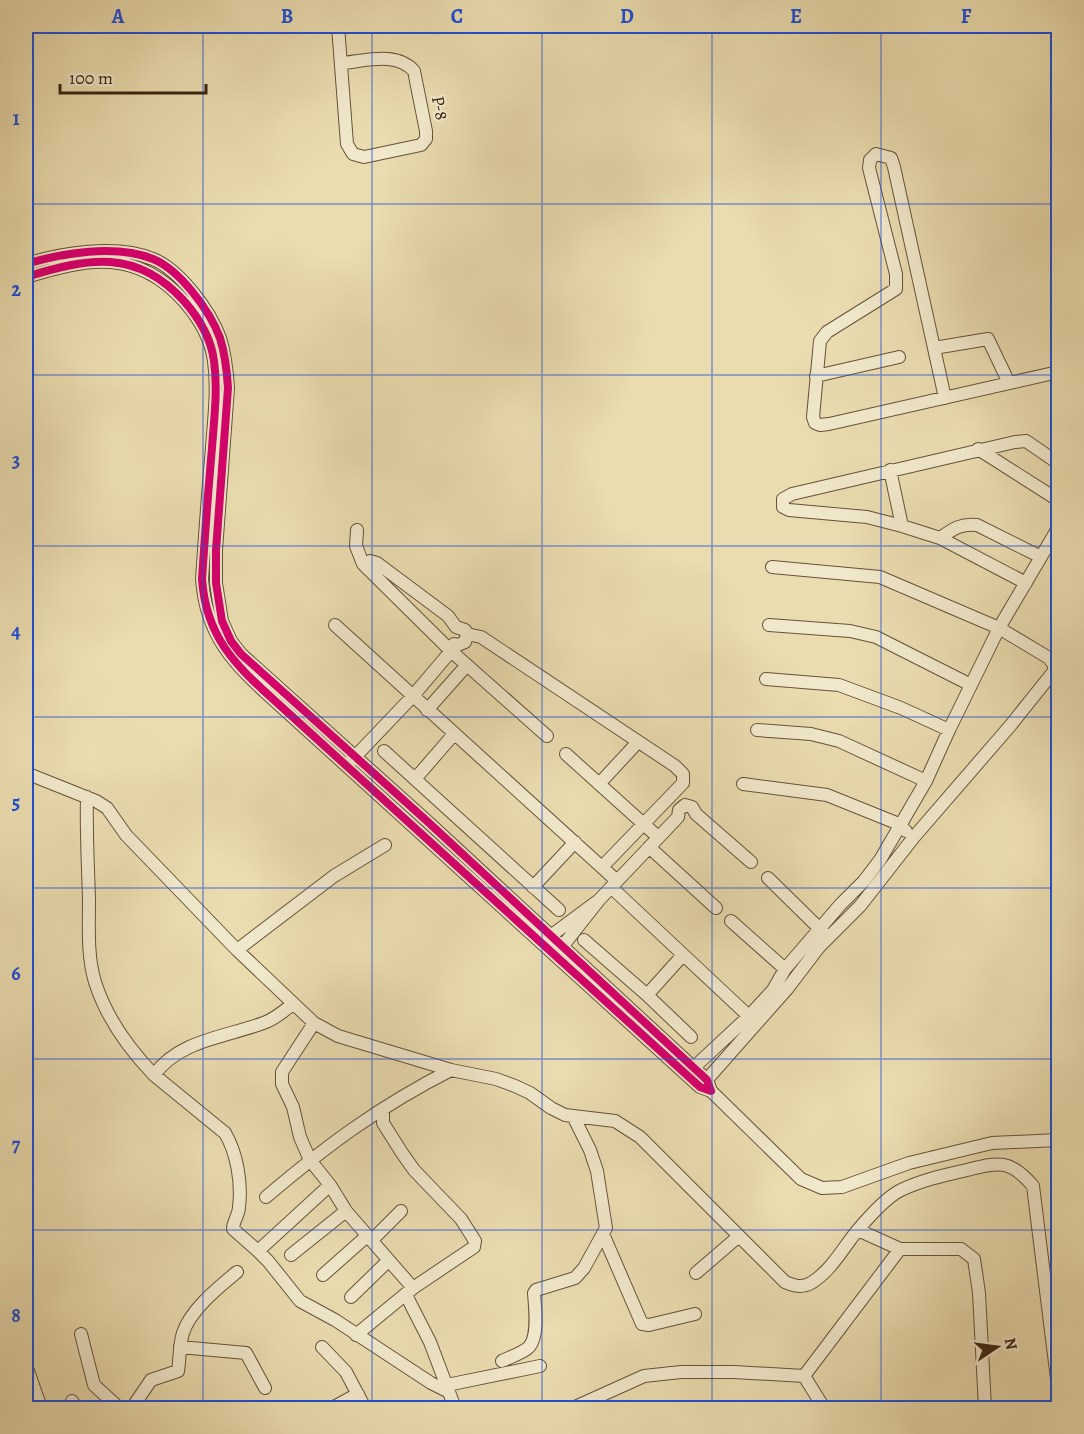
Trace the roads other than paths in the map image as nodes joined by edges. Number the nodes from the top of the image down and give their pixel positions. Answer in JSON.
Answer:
{"nodes":[{"id":1,"x":338,"y":26,"type":"edge"},
{"id":2,"x":342,"y":63,"type":"junction"},
{"id":3,"x":26,"y":264,"type":"edge"},
{"id":4,"x":26,"y":277,"type":"edge"},
{"id":5,"x":934,"y":348,"type":"junction"},
{"id":6,"x":899,"y":357,"type":"dead end"},
{"id":7,"x":1059,"y":372,"type":"edge"},
{"id":8,"x":816,"y":376,"type":"junction"},
{"id":9,"x":1009,"y":383,"type":"junction"},
{"id":10,"x":945,"y":398,"type":"junction"},
{"id":11,"x":978,"y":449,"type":"junction"},
{"id":12,"x":1059,"y":463,"type":"edge"},
{"id":13,"x":890,"y":470,"type":"junction"},
{"id":14,"x":1059,"y":500,"type":"edge"},
{"id":15,"x":902,"y":526,"type":"junction"},
{"id":16,"x":1059,"y":528,"type":"edge"},
{"id":17,"x":357,"y":530,"type":"dead end"},
{"id":18,"x":940,"y":538,"type":"junction"},
{"id":19,"x":1041,"y":557,"type":"junction"},
{"id":20,"x":363,"y":564,"type":"junction"},
{"id":21,"x":772,"y":567,"type":"dead end"},
{"id":22,"x":1026,"y":583,"type":"junction"},
{"id":23,"x":335,"y":625,"type":"dead end"},
{"id":24,"x":769,"y":625,"type":"dead end"},
{"id":25,"x":456,"y":627,"type":"junction"},
{"id":26,"x":999,"y":628,"type":"junction"},
{"id":27,"x":467,"y":634,"type":"junction"},
{"id":28,"x":452,"y":647,"type":"junction"},
{"id":29,"x":1056,"y":664,"type":"edge"},
{"id":30,"x":467,"y":665,"type":"junction"},
{"id":31,"x":766,"y":679,"type":"dead end"},
{"id":32,"x":971,"y":685,"type":"junction"},
{"id":33,"x":412,"y":697,"type":"junction"},
{"id":34,"x":427,"y":710,"type":"junction"},
{"id":35,"x":757,"y":730,"type":"dead end"},
{"id":36,"x":949,"y":730,"type":"junction"},
{"id":37,"x":454,"y":734,"type":"junction"},
{"id":38,"x":547,"y":736,"type":"dead end"},
{"id":39,"x":637,"y":743,"type":"junction"},
{"id":40,"x":384,"y":751,"type":"dead end"},
{"id":41,"x":566,"y":754,"type":"dead end"},
{"id":42,"x":356,"y":756,"type":"junction"},
{"id":43,"x":347,"y":766,"type":"junction"},
{"id":44,"x":26,"y":772,"type":"edge"},
{"id":45,"x":415,"y":779,"type":"junction"},
{"id":46,"x":926,"y":782,"type":"junction"},
{"id":47,"x":600,"y":784,"type":"junction"},
{"id":48,"x":743,"y":784,"type":"dead end"},
{"id":49,"x":87,"y":797,"type":"junction"},
{"id":50,"x":644,"y":825,"type":"junction"},
{"id":51,"x":900,"y":827,"type":"junction"},
{"id":52,"x":658,"y":837,"type":"junction"},
{"id":53,"x":914,"y":837,"type":"junction"},
{"id":54,"x":575,"y":842,"type":"junction"},
{"id":55,"x":385,"y":845,"type":"dead end"},
{"id":56,"x":649,"y":847,"type":"junction"},
{"id":57,"x":751,"y":862,"type":"dead end"},
{"id":58,"x":602,"y":867,"type":"junction"},
{"id":59,"x":768,"y":878,"type":"dead end"},
{"id":60,"x":614,"y":884,"type":"junction"},
{"id":61,"x":533,"y":887,"type":"junction"},
{"id":62,"x":599,"y":900,"type":"junction"},
{"id":63,"x":716,"y":908,"type":"dead end"},
{"id":64,"x":559,"y":910,"type":"dead end"},
{"id":65,"x":731,"y":921,"type":"dead end"},
{"id":66,"x":824,"y":933,"type":"junction"},
{"id":67,"x":547,"y":939,"type":"junction"},
{"id":68,"x":584,"y":940,"type":"dead end"},
{"id":69,"x":237,"y":950,"type":"junction"},
{"id":70,"x":559,"y":950,"type":"junction"},
{"id":71,"x":683,"y":955,"type":"junction"},
{"id":72,"x":785,"y":969,"type":"junction"},
{"id":73,"x":647,"y":995,"type":"junction"},
{"id":74,"x":293,"y":1004,"type":"junction"},
{"id":75,"x":753,"y":1020,"type":"junction"},
{"id":76,"x":314,"y":1023,"type":"junction"},
{"id":77,"x":692,"y":1037,"type":"dead end"},
{"id":78,"x":451,"y":1070,"type":"junction"},
{"id":79,"x":690,"y":1071,"type":"junction"},
{"id":80,"x":154,"y":1075,"type":"junction"},
{"id":81,"x":706,"y":1086,"type":"junction"},
{"id":82,"x":383,"y":1109,"type":"junction"},
{"id":83,"x":573,"y":1116,"type":"junction"},
{"id":84,"x":1059,"y":1140,"type":"edge"},
{"id":85,"x":310,"y":1160,"type":"junction"},
{"id":86,"x":330,"y":1185,"type":"junction"},
{"id":87,"x":266,"y":1197,"type":"dead end"},
{"id":88,"x":346,"y":1211,"type":"junction"},
{"id":89,"x":401,"y":1211,"type":"dead end"},
{"id":90,"x":858,"y":1230,"type":"junction"},
{"id":91,"x":603,"y":1234,"type":"junction"},
{"id":92,"x":739,"y":1236,"type":"junction"},
{"id":93,"x":369,"y":1238,"type":"junction"},
{"id":94,"x":900,"y":1249,"type":"junction"},
{"id":95,"x":258,"y":1251,"type":"junction"},
{"id":96,"x":291,"y":1255,"type":"dead end"},
{"id":97,"x":388,"y":1261,"type":"junction"},
{"id":98,"x":237,"y":1272,"type":"dead end"},
{"id":99,"x":696,"y":1273,"type":"dead end"},
{"id":100,"x":323,"y":1275,"type":"dead end"},
{"id":101,"x":410,"y":1291,"type":"junction"},
{"id":102,"x":351,"y":1296,"type":"dead end"},
{"id":103,"x":695,"y":1314,"type":"dead end"},
{"id":104,"x":81,"y":1334,"type":"dead end"},
{"id":105,"x":356,"y":1335,"type":"junction"},
{"id":106,"x":180,"y":1347,"type":"junction"},
{"id":107,"x":322,"y":1347,"type":"dead end"},
{"id":108,"x":502,"y":1361,"type":"dead end"},
{"id":109,"x":26,"y":1365,"type":"edge"},
{"id":110,"x":540,"y":1366,"type":"dead end"},
{"id":111,"x":804,"y":1376,"type":"junction"},
{"id":112,"x":1059,"y":1387,"type":"edge"},
{"id":113,"x":265,"y":1388,"type":"dead end"},
{"id":114,"x":448,"y":1389,"type":"junction"},
{"id":115,"x":358,"y":1394,"type":"junction"},
{"id":116,"x":41,"y":1408,"type":"edge"},
{"id":117,"x":119,"y":1408,"type":"edge"},
{"id":118,"x":132,"y":1408,"type":"edge"},
{"id":119,"x":332,"y":1408,"type":"edge"},
{"id":120,"x":365,"y":1408,"type":"edge"},
{"id":121,"x":455,"y":1408,"type":"edge"},
{"id":122,"x":573,"y":1408,"type":"edge"},
{"id":123,"x":825,"y":1408,"type":"edge"},
{"id":124,"x":985,"y":1408,"type":"edge"}],
"edges":[{"from":1,"to":2,"type":"street"},
{"from":2,"to":2,"type":"street","name":"P-8"},
{"from":3,"to":42,"type":"street"},
{"from":4,"to":43,"type":"street"},
{"from":5,"to":8,"type":"street"},
{"from":5,"to":9,"type":"street"},
{"from":5,"to":10,"type":"street"},
{"from":6,"to":8,"type":"street"},
{"from":7,"to":9,"type":"street"},
{"from":8,"to":10,"type":"street"},
{"from":9,"to":10,"type":"street"},
{"from":11,"to":12,"type":"street"},
{"from":11,"to":13,"type":"street"},
{"from":11,"to":14,"type":"street"},
{"from":13,"to":15,"type":"street"},
{"from":13,"to":15,"type":"street"},
{"from":15,"to":18,"type":"street"},
{"from":16,"to":19,"type":"street"},
{"from":17,"to":20,"type":"street"},
{"from":18,"to":19,"type":"street"},
{"from":18,"to":22,"type":"street"},
{"from":19,"to":22,"type":"street"},
{"from":20,"to":25,"type":"street"},
{"from":20,"to":28,"type":"street"},
{"from":21,"to":26,"type":"street"},
{"from":22,"to":26,"type":"street"},
{"from":23,"to":33,"type":"street"},
{"from":24,"to":32,"type":"street"},
{"from":25,"to":27,"type":"street"},
{"from":25,"to":28,"type":"street"},
{"from":26,"to":29,"type":"street"},
{"from":26,"to":32,"type":"street"},
{"from":27,"to":28,"type":"street"},
{"from":27,"to":39,"type":"street"},
{"from":28,"to":30,"type":"street"},
{"from":28,"to":33,"type":"street"},
{"from":29,"to":53,"type":"street"},
{"from":30,"to":34,"type":"street"},
{"from":30,"to":38,"type":"street"},
{"from":31,"to":36,"type":"street"},
{"from":32,"to":36,"type":"street"},
{"from":33,"to":34,"type":"street"},
{"from":33,"to":42,"type":"street"},
{"from":34,"to":37,"type":"street"},
{"from":35,"to":46,"type":"street"},
{"from":36,"to":46,"type":"street"},
{"from":37,"to":45,"type":"street"},
{"from":37,"to":54,"type":"street"},
{"from":39,"to":47,"type":"street"},
{"from":39,"to":50,"type":"street"},
{"from":40,"to":45,"type":"street"},
{"from":41,"to":47,"type":"street"},
{"from":42,"to":43,"type":"street"},
{"from":42,"to":67,"type":"street"},
{"from":43,"to":67,"type":"street"},
{"from":44,"to":49,"type":"street"},
{"from":45,"to":61,"type":"street"},
{"from":46,"to":51,"type":"street"},
{"from":47,"to":50,"type":"street"},
{"from":48,"to":51,"type":"street"},
{"from":49,"to":69,"type":"street"},
{"from":49,"to":80,"type":"street"},
{"from":50,"to":52,"type":"street"},
{"from":50,"to":58,"type":"street"},
{"from":51,"to":53,"type":"street"},
{"from":51,"to":66,"type":"street"},
{"from":52,"to":56,"type":"street"},
{"from":52,"to":57,"type":"street"},
{"from":53,"to":66,"type":"street"},
{"from":54,"to":58,"type":"street"},
{"from":54,"to":61,"type":"street"},
{"from":55,"to":69,"type":"street"},
{"from":56,"to":60,"type":"street"},
{"from":56,"to":63,"type":"street"},
{"from":58,"to":60,"type":"street"},
{"from":59,"to":66,"type":"street"},
{"from":60,"to":62,"type":"street"},
{"from":60,"to":71,"type":"street"},
{"from":61,"to":64,"type":"street"},
{"from":62,"to":67,"type":"street"},
{"from":62,"to":70,"type":"street"},
{"from":65,"to":72,"type":"street"},
{"from":66,"to":72,"type":"street"},
{"from":66,"to":75,"type":"street"},
{"from":67,"to":70,"type":"street"},
{"from":68,"to":73,"type":"street"},
{"from":69,"to":74,"type":"street"},
{"from":70,"to":79,"type":"street"},
{"from":71,"to":73,"type":"street"},
{"from":71,"to":75,"type":"street"},
{"from":72,"to":75,"type":"street"},
{"from":73,"to":77,"type":"street"},
{"from":74,"to":76,"type":"street"},
{"from":74,"to":80,"type":"street"},
{"from":75,"to":79,"type":"street"},
{"from":75,"to":81,"type":"street"},
{"from":76,"to":78,"type":"street"},
{"from":76,"to":85,"type":"street"},
{"from":78,"to":82,"type":"street"},
{"from":78,"to":83,"type":"street"},
{"from":79,"to":81,"type":"street"},
{"from":80,"to":95,"type":"street"},
{"from":81,"to":84,"type":"street"},
{"from":82,"to":85,"type":"street"},
{"from":82,"to":101,"type":"street"},
{"from":83,"to":91,"type":"street"},
{"from":83,"to":92,"type":"street"},
{"from":85,"to":86,"type":"street"},
{"from":85,"to":87,"type":"street"},
{"from":86,"to":88,"type":"street"},
{"from":86,"to":95,"type":"street"},
{"from":88,"to":93,"type":"street"},
{"from":88,"to":96,"type":"street"},
{"from":89,"to":93,"type":"street"},
{"from":90,"to":92,"type":"street"},
{"from":90,"to":94,"type":"street"},
{"from":90,"to":112,"type":"street"},
{"from":91,"to":103,"type":"street"},
{"from":91,"to":108,"type":"street"},
{"from":92,"to":99,"type":"street"},
{"from":93,"to":97,"type":"street"},
{"from":93,"to":100,"type":"street"},
{"from":94,"to":111,"type":"street"},
{"from":94,"to":124,"type":"street"},
{"from":95,"to":105,"type":"street"},
{"from":97,"to":101,"type":"street"},
{"from":97,"to":102,"type":"street"},
{"from":98,"to":106,"type":"street"},
{"from":101,"to":105,"type":"street"},
{"from":101,"to":114,"type":"street"},
{"from":104,"to":117,"type":"street"},
{"from":105,"to":114,"type":"street"},
{"from":106,"to":113,"type":"street"},
{"from":106,"to":118,"type":"street"},
{"from":107,"to":115,"type":"street"},
{"from":109,"to":116,"type":"street"},
{"from":110,"to":114,"type":"street"},
{"from":111,"to":122,"type":"street"},
{"from":111,"to":123,"type":"street"},
{"from":114,"to":121,"type":"street"},
{"from":115,"to":119,"type":"street"},
{"from":115,"to":120,"type":"street"}]}
